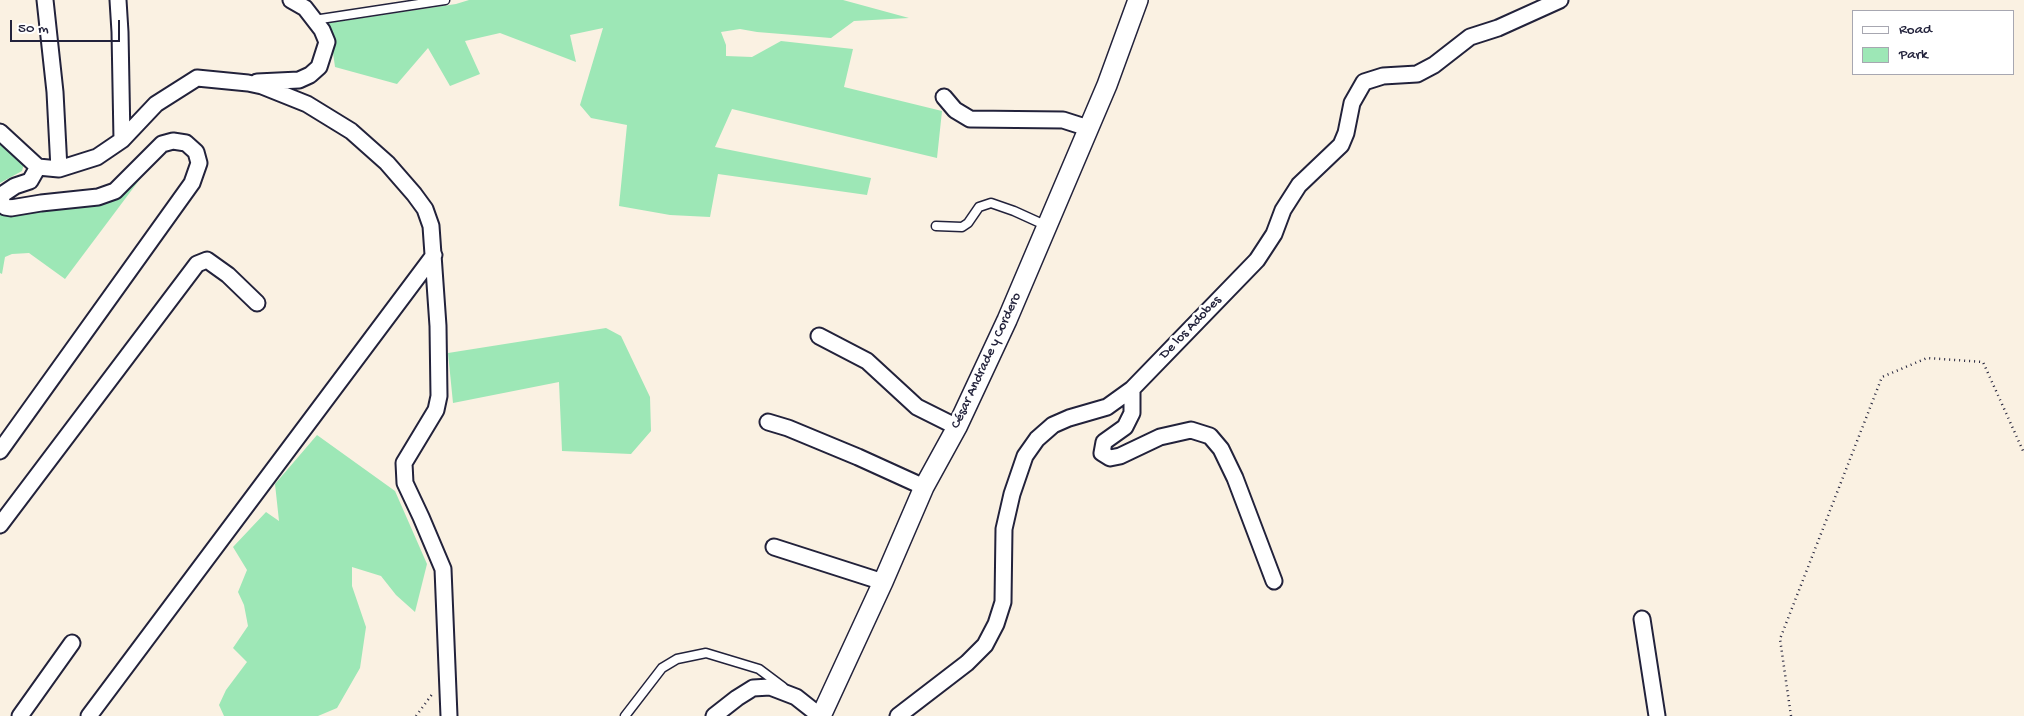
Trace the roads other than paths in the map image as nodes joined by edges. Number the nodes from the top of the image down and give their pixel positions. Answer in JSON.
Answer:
{"nodes":[{"id":1,"x":45,"y":0,"type":"edge"},
{"id":2,"x":118,"y":0,"type":"edge"},
{"id":3,"x":291,"y":0,"type":"edge"},
{"id":4,"x":445,"y":0,"type":"edge"},
{"id":5,"x":1138,"y":0,"type":"edge"},
{"id":6,"x":1560,"y":0,"type":"edge"},
{"id":7,"x":314,"y":20,"type":"junction"},
{"id":8,"x":248,"y":84,"type":"junction"},
{"id":9,"x":944,"y":97,"type":"dead end"},
{"id":10,"x":1088,"y":128,"type":"junction"},
{"id":11,"x":0,"y":132,"type":"edge"},
{"id":12,"x":122,"y":140,"type":"junction"},
{"id":13,"x":38,"y":166,"type":"junction"},
{"id":14,"x":59,"y":169,"type":"junction"},
{"id":15,"x":0,"y":198,"type":"edge"},
{"id":16,"x":936,"y":226,"type":"dead end"},
{"id":17,"x":1047,"y":226,"type":"junction"},
{"id":18,"x":434,"y":255,"type":"junction"},
{"id":19,"x":257,"y":303,"type":"dead end"},
{"id":20,"x":818,"y":336,"type":"dead end"},
{"id":21,"x":1132,"y":390,"type":"junction"},
{"id":22,"x":768,"y":422,"type":"dead end"},
{"id":23,"x":957,"y":426,"type":"junction"},
{"id":24,"x":0,"y":451,"type":"edge"},
{"id":25,"x":924,"y":487,"type":"junction"},
{"id":26,"x":0,"y":525,"type":"edge"},
{"id":27,"x":774,"y":547,"type":"dead end"},
{"id":28,"x":1274,"y":581,"type":"dead end"},
{"id":29,"x":884,"y":582,"type":"junction"},
{"id":30,"x":1642,"y":619,"type":"dead end"},
{"id":31,"x":72,"y":643,"type":"dead end"},
{"id":32,"x":796,"y":697,"type":"junction"},
{"id":33,"x":20,"y":716,"type":"edge"},
{"id":34,"x":89,"y":716,"type":"edge"},
{"id":35,"x":449,"y":716,"type":"edge"},
{"id":36,"x":626,"y":716,"type":"edge"},
{"id":37,"x":714,"y":716,"type":"edge"},
{"id":38,"x":821,"y":716,"type":"edge"},
{"id":39,"x":898,"y":716,"type":"edge"},
{"id":40,"x":1657,"y":716,"type":"edge"}],
"edges":[{"from":1,"to":14,"type":"street"},
{"from":2,"to":12,"type":"street"},
{"from":3,"to":7,"type":"street"},
{"from":4,"to":7,"type":"lane"},
{"from":5,"to":10,"type":"street","name":"César Andrade y Cordero"},
{"from":6,"to":21,"type":"street","name":"De los Adobes"},
{"from":7,"to":8,"type":"street"},
{"from":8,"to":12,"type":"street"},
{"from":8,"to":18,"type":"street"},
{"from":9,"to":10,"type":"street"},
{"from":10,"to":17,"type":"street","name":"César Andrade y Cordero"},
{"from":11,"to":13,"type":"street"},
{"from":12,"to":14,"type":"street"},
{"from":13,"to":14,"type":"street"},
{"from":13,"to":15,"type":"street"},
{"from":15,"to":24,"type":"street"},
{"from":16,"to":17,"type":"lane"},
{"from":17,"to":23,"type":"street","name":"César Andrade y Cordero"},
{"from":18,"to":34,"type":"street"},
{"from":18,"to":35,"type":"street"},
{"from":19,"to":26,"type":"street"},
{"from":20,"to":23,"type":"street"},
{"from":21,"to":28,"type":"street"},
{"from":21,"to":39,"type":"street","name":"De los Adobes"},
{"from":22,"to":25,"type":"street"},
{"from":23,"to":25,"type":"street","name":"César Andrade y Cordero"},
{"from":25,"to":29,"type":"street","name":"César Andrade y Cordero"},
{"from":27,"to":29,"type":"street"},
{"from":29,"to":38,"type":"street","name":"César Andrade y Cordero"},
{"from":30,"to":40,"type":"street"},
{"from":31,"to":33,"type":"street"},
{"from":32,"to":36,"type":"lane"},
{"from":32,"to":37,"type":"street"},
{"from":32,"to":38,"type":"street"}]}
